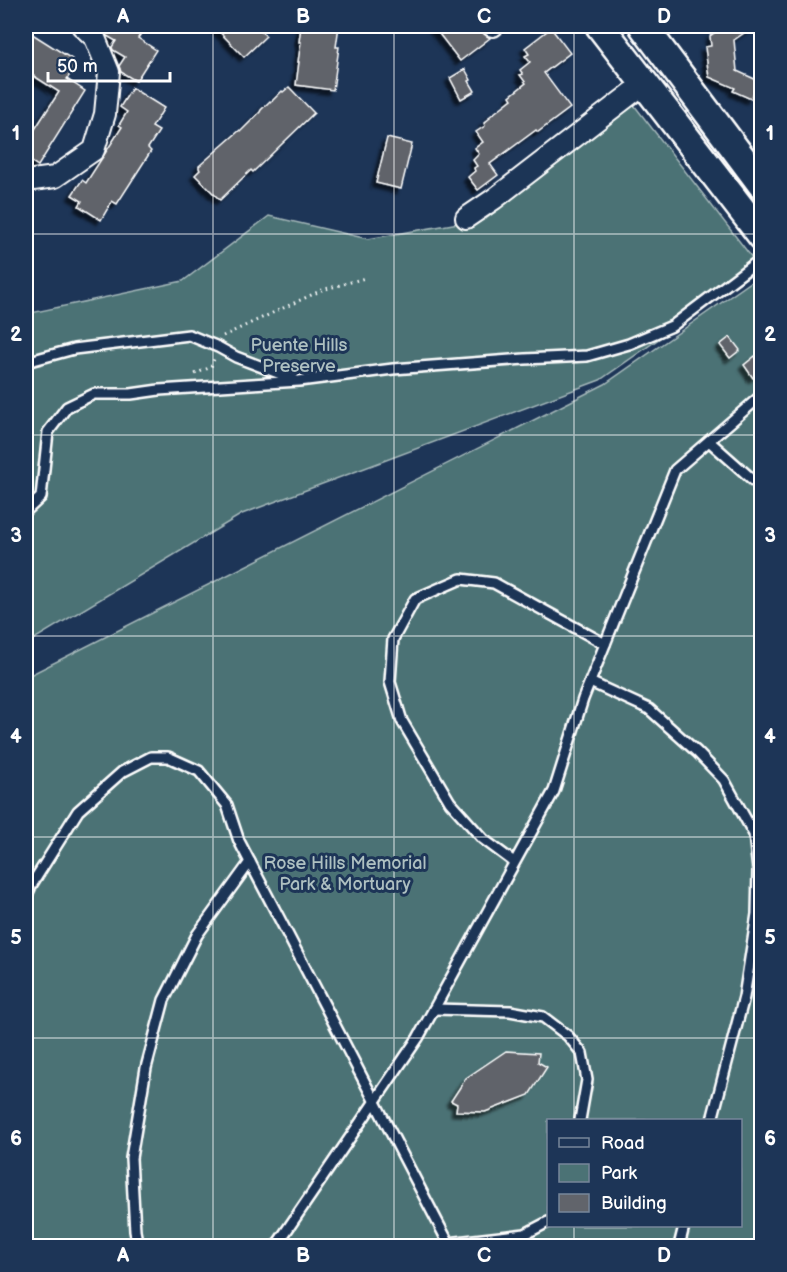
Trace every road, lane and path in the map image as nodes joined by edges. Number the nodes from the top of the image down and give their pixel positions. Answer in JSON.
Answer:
{"nodes":[{"id":1,"x":82,"y":26,"type":"edge"},
{"id":2,"x":600,"y":26,"type":"edge"},
{"id":3,"x":643,"y":26,"type":"edge"},
{"id":4,"x":645,"y":83,"type":"junction"},
{"id":5,"x":26,"y":181,"type":"edge"},
{"id":6,"x":762,"y":185,"type":"edge"},
{"id":7,"x":466,"y":218,"type":"dead end"},
{"id":8,"x":762,"y":236,"type":"edge"},
{"id":9,"x":762,"y":258,"type":"edge"},
{"id":10,"x":26,"y":362,"type":"edge"},
{"id":11,"x":299,"y":381,"type":"junction"},
{"id":12,"x":762,"y":395,"type":"edge"},
{"id":13,"x":709,"y":441,"type":"junction"},
{"id":14,"x":762,"y":488,"type":"edge"},
{"id":15,"x":26,"y":511,"type":"edge"},
{"id":16,"x":605,"y":644,"type":"junction"},
{"id":17,"x":590,"y":682,"type":"junction"},
{"id":18,"x":250,"y":862,"type":"junction"},
{"id":19,"x":514,"y":862,"type":"junction"},
{"id":20,"x":26,"y":897,"type":"edge"},
{"id":21,"x":434,"y":1009,"type":"junction"},
{"id":22,"x":375,"y":1101,"type":"junction"},
{"id":23,"x":580,"y":1119,"type":"edge"},
{"id":24,"x":712,"y":1119,"type":"edge"},
{"id":25,"x":547,"y":1223,"type":"edge"},
{"id":26,"x":684,"y":1227,"type":"edge"},
{"id":27,"x":449,"y":1245,"type":"edge"},
{"id":28,"x":138,"y":1246,"type":"edge"},
{"id":29,"x":276,"y":1246,"type":"edge"},
{"id":30,"x":679,"y":1246,"type":"edge"}],
"edges":[{"from":1,"to":5,"type":"street"},
{"from":2,"to":4,"type":"main road"},
{"from":3,"to":6,"type":"main road"},
{"from":4,"to":7,"type":"street"},
{"from":4,"to":8,"type":"main road"},
{"from":9,"to":11,"type":"lane"},
{"from":10,"to":11,"type":"lane"},
{"from":11,"to":15,"type":"lane"},
{"from":12,"to":13,"type":"lane"},
{"from":13,"to":14,"type":"lane"},
{"from":13,"to":16,"type":"lane"},
{"from":16,"to":17,"type":"lane"},
{"from":16,"to":19,"type":"lane"},
{"from":17,"to":19,"type":"lane"},
{"from":17,"to":24,"type":"lane"},
{"from":18,"to":20,"type":"lane"},
{"from":18,"to":22,"type":"lane"},
{"from":18,"to":28,"type":"lane"},
{"from":19,"to":21,"type":"lane"},
{"from":21,"to":22,"type":"lane"},
{"from":21,"to":23,"type":"lane"},
{"from":22,"to":27,"type":"lane"},
{"from":22,"to":29,"type":"lane"},
{"from":25,"to":27,"type":"lane"},
{"from":26,"to":30,"type":"lane"}]}
